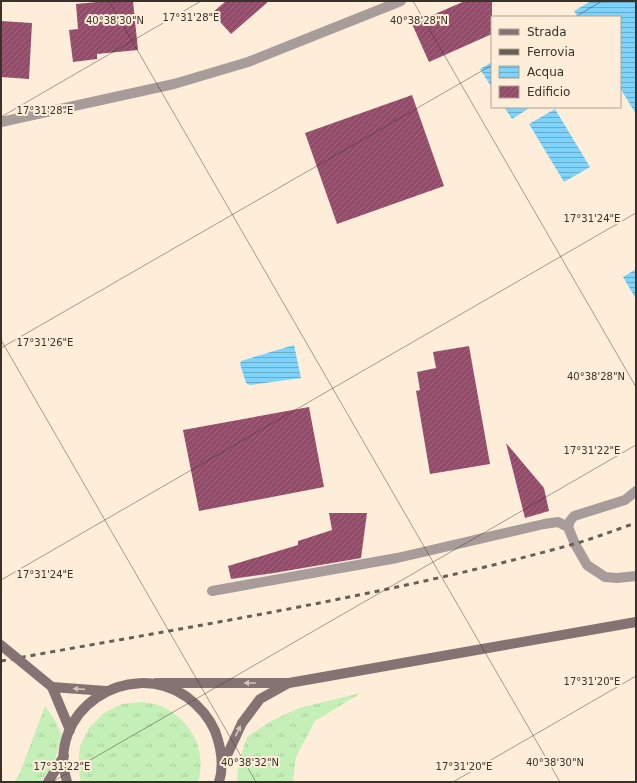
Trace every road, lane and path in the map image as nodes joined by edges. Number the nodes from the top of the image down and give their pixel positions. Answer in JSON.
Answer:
{"nodes":[{"id":1,"x":401,"y":1,"type":"edge"},
{"id":2,"x":1,"y":122,"type":"edge"},
{"id":3,"x":636,"y":492,"type":"edge"},
{"id":4,"x":568,"y":528,"type":"junction"},
{"id":5,"x":636,"y":576,"type":"edge"},
{"id":6,"x":212,"y":591,"type":"dead end"},
{"id":7,"x":636,"y":622,"type":"edge"},
{"id":8,"x":1,"y":645,"type":"edge"},
{"id":9,"x":156,"y":683,"type":"junction"},
{"id":10,"x":289,"y":683,"type":"junction"},
{"id":11,"x":52,"y":687,"type":"junction"},
{"id":12,"x":106,"y":691,"type":"junction"},
{"id":13,"x":70,"y":730,"type":"junction"},
{"id":14,"x":64,"y":756,"type":"junction"},
{"id":15,"x":222,"y":766,"type":"junction"},
{"id":16,"x":48,"y":782,"type":"edge"},
{"id":17,"x":67,"y":782,"type":"edge"},
{"id":18,"x":219,"y":782,"type":"edge"}],
"edges":[{"from":1,"to":2,"type":"street"},
{"from":3,"to":4,"type":"street"},
{"from":4,"to":5,"type":"street"},
{"from":4,"to":6,"type":"street"},
{"from":7,"to":10,"type":"main road"},
{"from":8,"to":11,"type":"main road","bridge":true},
{"from":10,"to":9,"type":"main road","one_way":true},
{"from":9,"to":12,"type":"main road"},
{"from":9,"to":15,"type":"main road"},
{"from":15,"to":10,"type":"main road","one_way":true},
{"from":12,"to":11,"type":"main road","one_way":true},
{"from":11,"to":13,"type":"main road"},
{"from":12,"to":13,"type":"main road"},
{"from":13,"to":14,"type":"main road"},
{"from":14,"to":16,"type":"main road"},
{"from":14,"to":17,"type":"main road"},
{"from":15,"to":18,"type":"main road"}]}
